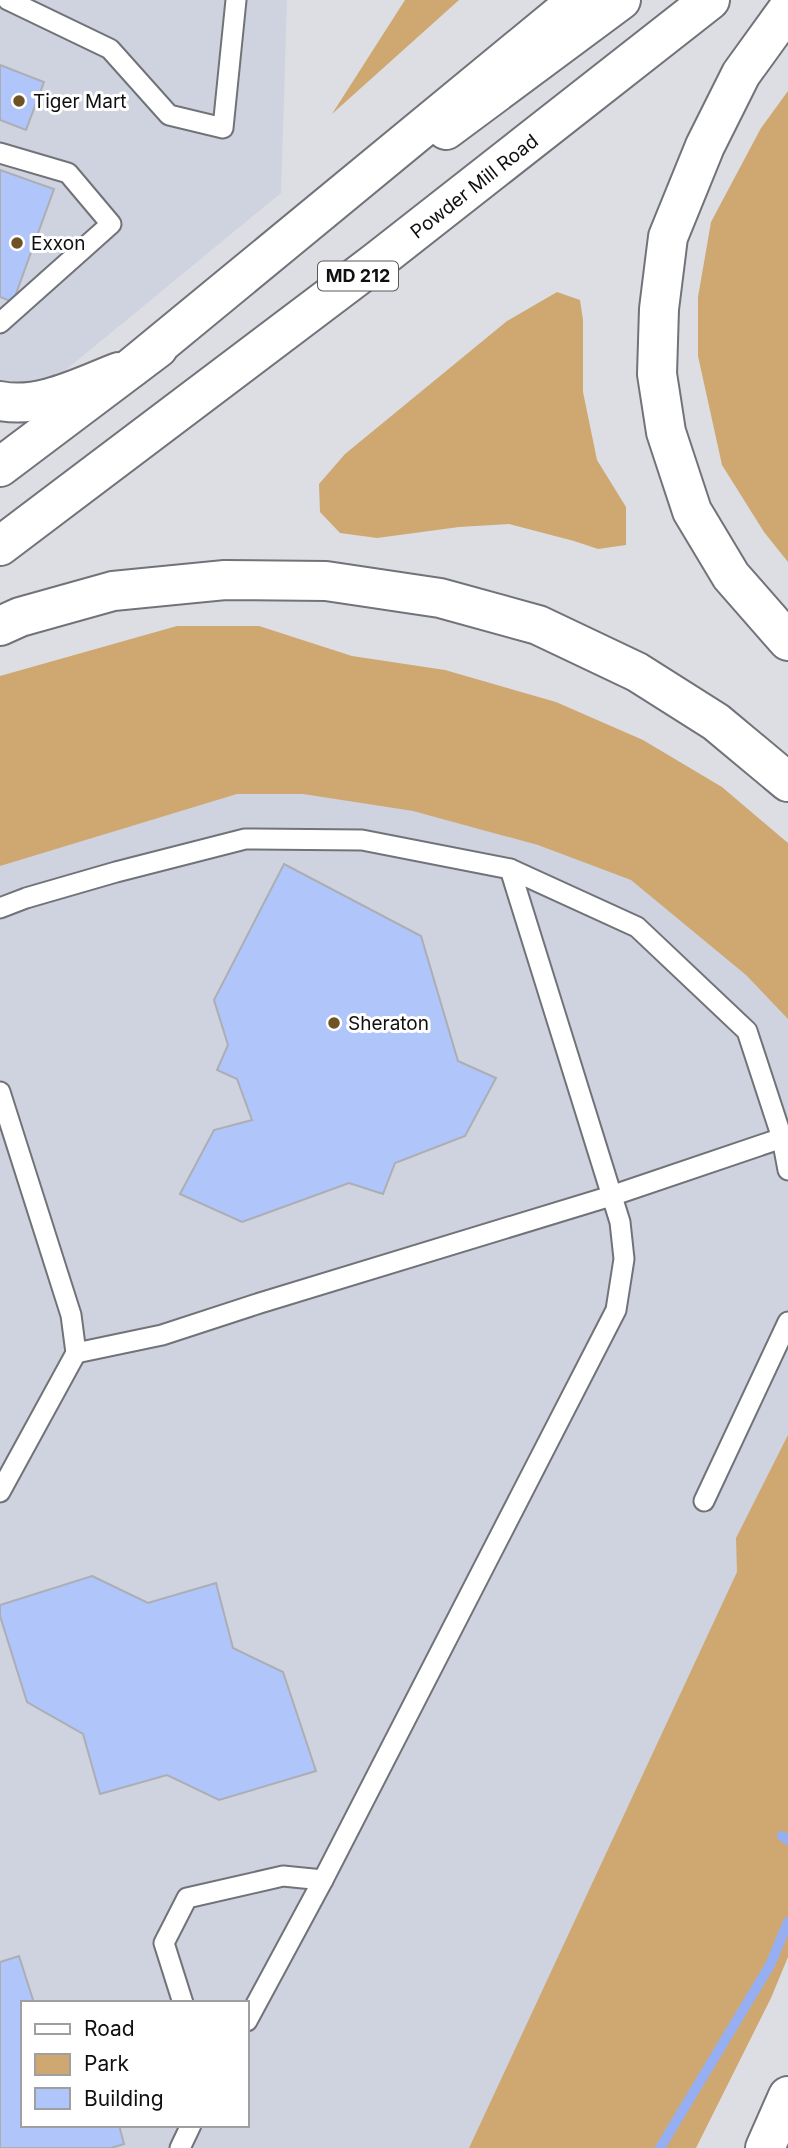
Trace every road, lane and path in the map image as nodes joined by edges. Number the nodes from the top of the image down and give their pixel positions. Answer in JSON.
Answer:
{"nodes":[{"id":1,"x":8,"y":0,"type":"edge"},
{"id":2,"x":236,"y":0,"type":"edge"},
{"id":3,"x":578,"y":0,"type":"edge"},
{"id":4,"x":621,"y":0,"type":"edge"},
{"id":5,"x":710,"y":0,"type":"edge"},
{"id":6,"x":788,"y":9,"type":"edge"},
{"id":7,"x":0,"y":153,"type":"edge"},
{"id":8,"x":0,"y":323,"type":"edge"},
{"id":9,"x":131,"y":368,"type":"junction"},
{"id":10,"x":0,"y":401,"type":"edge"},
{"id":11,"x":0,"y":467,"type":"edge"},
{"id":12,"x":0,"y":546,"type":"edge"},
{"id":13,"x":0,"y":626,"type":"edge"},
{"id":14,"x":788,"y":641,"type":"edge"},
{"id":15,"x":788,"y":782,"type":"edge"},
{"id":16,"x":510,"y":869,"type":"junction"},
{"id":17,"x":0,"y":908,"type":"edge"},
{"id":18,"x":0,"y":1092,"type":"edge"},
{"id":19,"x":782,"y":1138,"type":"junction"},
{"id":20,"x":788,"y":1170,"type":"edge"},
{"id":21,"x":611,"y":1196,"type":"junction"},
{"id":22,"x":788,"y":1322,"type":"edge"},
{"id":23,"x":76,"y":1353,"type":"junction"},
{"id":24,"x":0,"y":1492,"type":"edge"},
{"id":25,"x":704,"y":1501,"type":"dead end"},
{"id":26,"x":323,"y":1880,"type":"junction"},
{"id":27,"x":182,"y":2001,"type":"edge"},
{"id":28,"x":248,"y":2019,"type":"edge"},
{"id":29,"x":788,"y":2096,"type":"edge"},
{"id":30,"x":190,"y":2127,"type":"edge"},
{"id":31,"x":180,"y":2148,"type":"edge"},
{"id":32,"x":765,"y":2148,"type":"edge"}],
"edges":[{"from":1,"to":2,"type":"lane"},
{"from":3,"to":9,"type":"main road"},
{"from":4,"to":9,"type":"main road","number":"MD 212"},
{"from":5,"to":12,"type":"main road","name":"Powder Mill Road","number":"MD 212"},
{"from":6,"to":14,"type":"main road"},
{"from":7,"to":8,"type":"lane"},
{"from":9,"to":10,"type":"main road"},
{"from":9,"to":11,"type":"main road","number":"MD 212"},
{"from":13,"to":15,"type":"main road"},
{"from":16,"to":17,"type":"lane"},
{"from":16,"to":19,"type":"lane"},
{"from":16,"to":21,"type":"lane"},
{"from":18,"to":23,"type":"lane"},
{"from":19,"to":20,"type":"lane"},
{"from":19,"to":21,"type":"lane"},
{"from":21,"to":23,"type":"lane"},
{"from":21,"to":26,"type":"lane"},
{"from":22,"to":25,"type":"lane"},
{"from":23,"to":24,"type":"lane"},
{"from":26,"to":27,"type":"lane"},
{"from":26,"to":28,"type":"lane"},
{"from":29,"to":32,"type":"main road"},
{"from":30,"to":31,"type":"lane"}]}
